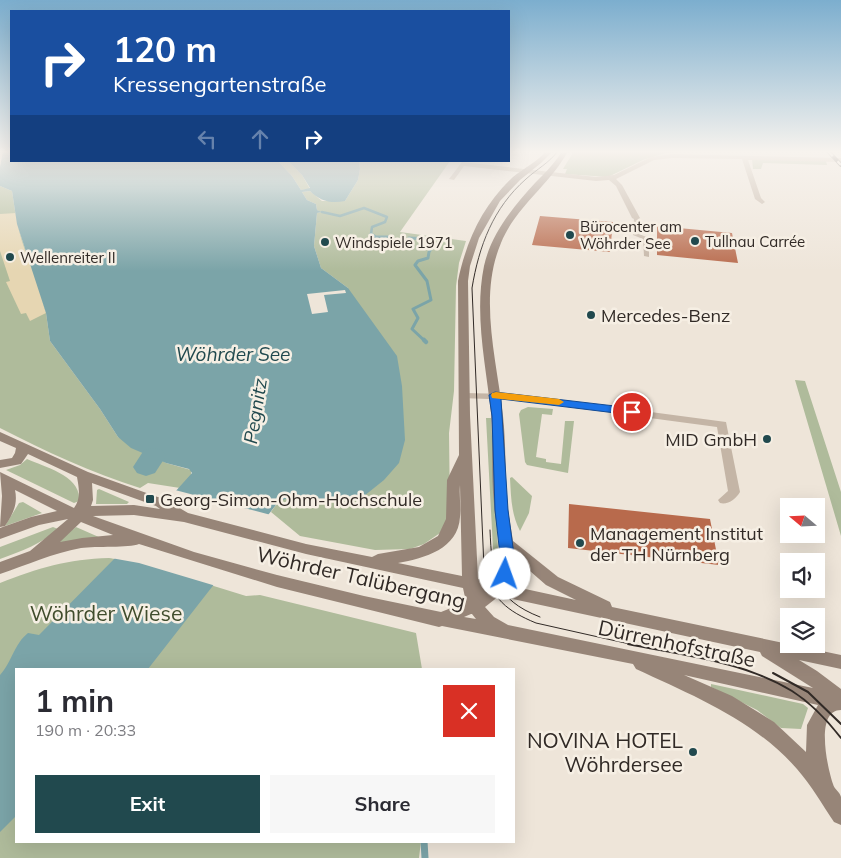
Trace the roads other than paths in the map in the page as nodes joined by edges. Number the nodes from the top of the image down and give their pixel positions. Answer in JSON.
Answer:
{"nodes":[{"id":1,"x":506,"y":191,"type":"edge"},
{"id":2,"x":533,"y":191,"type":"edge"},
{"id":3,"x":622,"y":191,"type":"edge"},
{"id":4,"x":755,"y":191,"type":"edge"},
{"id":5,"x":762,"y":202,"type":"dead end"},
{"id":6,"x":636,"y":218,"type":"joint"},
{"id":7,"x":647,"y":256,"type":"dead end"},
{"id":8,"x":495,"y":395,"type":"junction"},
{"id":9,"x":464,"y":396,"type":"junction"},
{"id":10,"x":0,"y":436,"type":"edge"},
{"id":11,"x":22,"y":448,"type":"junction"},
{"id":12,"x":466,"y":454,"type":"junction"},
{"id":13,"x":0,"y":464,"type":"edge"},
{"id":14,"x":83,"y":474,"type":"junction"},
{"id":15,"x":2,"y":478,"type":"edge"},
{"id":16,"x":724,"y":500,"type":"dead end"},
{"id":17,"x":78,"y":513,"type":"junction"},
{"id":18,"x":184,"y":517,"type":"junction"},
{"id":19,"x":0,"y":522,"type":"edge"},
{"id":20,"x":0,"y":534,"type":"edge"},
{"id":21,"x":128,"y":538,"type":"junction"},
{"id":22,"x":506,"y":543,"type":"junction"},
{"id":23,"x":31,"y":556,"type":"junction"},
{"id":24,"x":368,"y":561,"type":"junction"},
{"id":25,"x":0,"y":568,"type":"edge"},
{"id":26,"x":470,"y":584,"type":"junction"},
{"id":27,"x":497,"y":588,"type":"junction"},
{"id":28,"x":475,"y":605,"type":"junction"},
{"id":29,"x":625,"y":616,"type":"junction"},
{"id":30,"x":439,"y":620,"type":"junction"},
{"id":31,"x":509,"y":633,"type":"junction"},
{"id":32,"x":755,"y":644,"type":"junction"},
{"id":33,"x":622,"y":655,"type":"junction"},
{"id":34,"x":841,"y":662,"type":"edge"},
{"id":35,"x":840,"y":700,"type":"edge"},
{"id":36,"x":825,"y":790,"type":"junction"},
{"id":37,"x":841,"y":815,"type":"edge"}],
"edges":[{"from":1,"to":9,"type":"main road"},
{"from":2,"to":8,"type":"main road"},
{"from":3,"to":6,"type":"street"},
{"from":4,"to":5,"type":"street"},
{"from":6,"to":7,"type":"street"},
{"from":8,"to":9,"type":"street"},
{"from":8,"to":16,"type":"street"},
{"from":8,"to":22,"type":"main road"},
{"from":9,"to":12,"type":"main road"},
{"from":10,"to":11,"type":"main road"},
{"from":11,"to":13,"type":"main road"},
{"from":11,"to":14,"type":"main road"},
{"from":12,"to":24,"type":"main road"},
{"from":12,"to":26,"type":"main road"},
{"from":14,"to":17,"type":"main road"},
{"from":14,"to":18,"type":"main road"},
{"from":15,"to":17,"type":"main road"},
{"from":15,"to":19,"type":"main road"},
{"from":17,"to":18,"type":"main road"},
{"from":17,"to":20,"type":"main road"},
{"from":17,"to":21,"type":"main road"},
{"from":17,"to":23,"type":"main road"},
{"from":18,"to":24,"type":"main road","name":"Wöhrder Talübergang"},
{"from":21,"to":23,"type":"main road"},
{"from":21,"to":30,"type":"main road","name":"Wöhrder Talübergang"},
{"from":22,"to":27,"type":"main road"},
{"from":22,"to":29,"type":"main road","name":"Dürrenhofstraße"},
{"from":23,"to":25,"type":"main road"},
{"from":24,"to":26,"type":"main road","name":"Wöhrder Talübergang"},
{"from":26,"to":27,"type":"main road","name":"Dürrenhofstraße"},
{"from":26,"to":28,"type":"main road"},
{"from":27,"to":28,"type":"main road"},
{"from":27,"to":29,"type":"main road","name":"Dürrenhofstraße"},
{"from":28,"to":30,"type":"main road"},
{"from":28,"to":31,"type":"main road"},
{"from":29,"to":32,"type":"main road","name":"Dürrenhofstraße"},
{"from":30,"to":31,"type":"main road","name":"Wöhrder Talübergang"},
{"from":31,"to":33,"type":"main road","name":"Dürrenhofstraße"},
{"from":32,"to":34,"type":"main road","name":"Dürrenhofstraße"},
{"from":32,"to":35,"type":"main road"},
{"from":33,"to":35,"type":"main road","name":"Dürrenhofstraße"},
{"from":33,"to":36,"type":"main road"},
{"from":35,"to":36,"type":"main road"},
{"from":36,"to":37,"type":"main road"}]}
